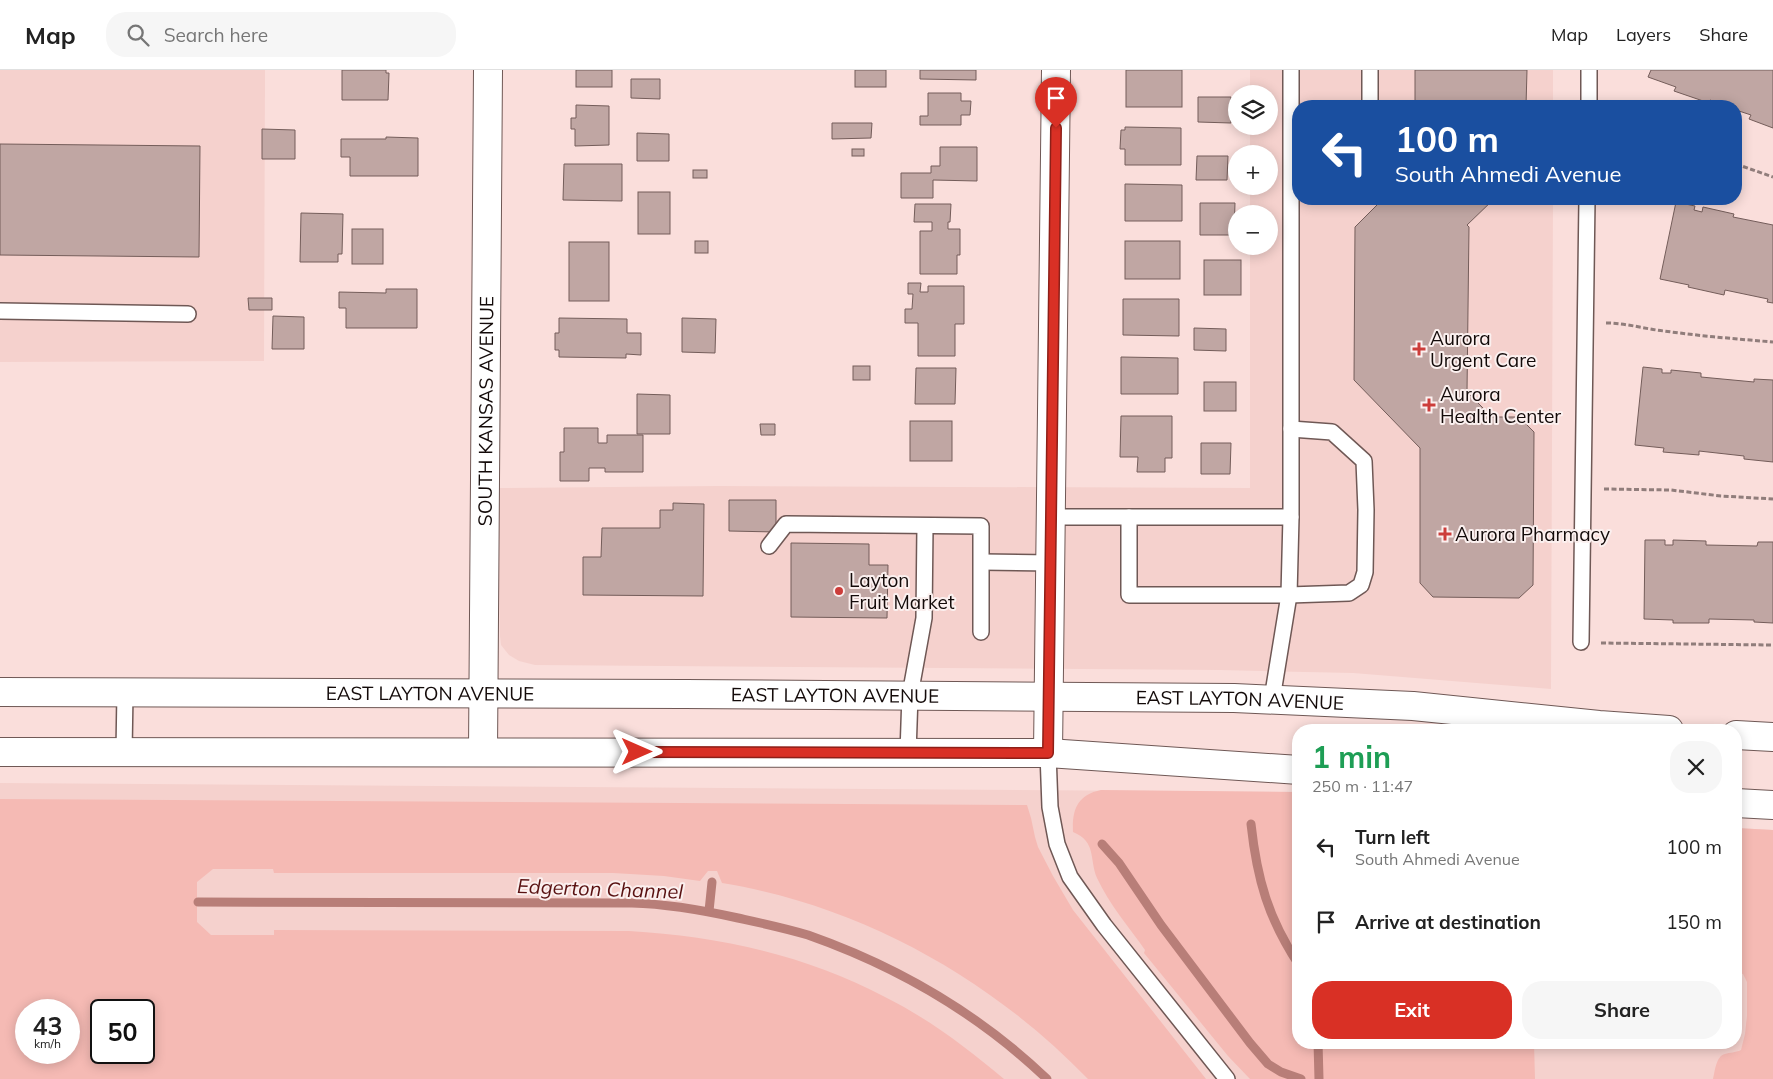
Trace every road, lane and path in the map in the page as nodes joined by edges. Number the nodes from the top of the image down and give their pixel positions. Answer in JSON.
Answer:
{"nodes":[{"id":1,"x":488,"y":70,"type":"edge"},
{"id":2,"x":1056,"y":70,"type":"edge"},
{"id":3,"x":1291,"y":70,"type":"edge"},
{"id":4,"x":1370,"y":70,"type":"edge"},
{"id":5,"x":1589,"y":70,"type":"edge"},
{"id":6,"x":1293,"y":100,"type":"edge"},
{"id":7,"x":1370,"y":100,"type":"edge"},
{"id":8,"x":1589,"y":100,"type":"edge"},
{"id":9,"x":1742,"y":166,"type":"edge"},
{"id":10,"x":1773,"y":177,"type":"edge"},
{"id":11,"x":1294,"y":205,"type":"edge"},
{"id":12,"x":1587,"y":205,"type":"edge"},
{"id":13,"x":0,"y":311,"type":"edge"},
{"id":14,"x":188,"y":314,"type":"dead end"},
{"id":15,"x":1586,"y":323,"type":"junction"},
{"id":16,"x":1773,"y":342,"type":"edge"},
{"id":17,"x":1291,"y":429,"type":"junction"},
{"id":18,"x":1583,"y":489,"type":"junction"},
{"id":19,"x":1773,"y":499,"type":"edge"},
{"id":20,"x":1052,"y":517,"type":"junction"},
{"id":21,"x":1129,"y":517,"type":"junction"},
{"id":22,"x":1291,"y":517,"type":"junction"},
{"id":23,"x":924,"y":526,"type":"junction"},
{"id":24,"x":769,"y":546,"type":"dead end"},
{"id":25,"x":982,"y":562,"type":"junction"},
{"id":26,"x":1052,"y":563,"type":"junction"},
{"id":27,"x":1289,"y":595,"type":"junction"},
{"id":28,"x":981,"y":632,"type":"dead end"},
{"id":29,"x":1581,"y":642,"type":"joint"},
{"id":30,"x":1773,"y":646,"type":"edge"},
{"id":31,"x":0,"y":692,"type":"edge"},
{"id":32,"x":125,"y":692,"type":"junction"},
{"id":33,"x":483,"y":693,"type":"junction"},
{"id":34,"x":910,"y":695,"type":"junction"},
{"id":35,"x":1050,"y":696,"type":"junction"},
{"id":36,"x":1272,"y":699,"type":"junction"},
{"id":37,"x":1589,"y":724,"type":"edge"},
{"id":38,"x":1742,"y":735,"type":"edge"},
{"id":39,"x":1773,"y":737,"type":"edge"},
{"id":40,"x":0,"y":752,"type":"edge"},
{"id":41,"x":124,"y":752,"type":"junction"},
{"id":42,"x":483,"y":752,"type":"junction"},
{"id":43,"x":908,"y":753,"type":"junction"},
{"id":44,"x":1048,"y":753,"type":"junction"},
{"id":45,"x":1292,"y":770,"type":"edge"},
{"id":46,"x":1742,"y":803,"type":"edge"},
{"id":47,"x":1773,"y":805,"type":"edge"},
{"id":48,"x":1227,"y":1079,"type":"edge"}],
"edges":[{"from":1,"to":33,"type":"main road","name":"SOUTH KANSAS AVENUE"},
{"from":2,"to":20,"type":"main road"},
{"from":3,"to":6,"type":"lane"},
{"from":4,"to":7,"type":"lane"},
{"from":5,"to":8,"type":"lane"},
{"from":9,"to":10,"type":"path"},
{"from":11,"to":17,"type":"lane"},
{"from":12,"to":15,"type":"lane"},
{"from":13,"to":14,"type":"lane"},
{"from":15,"to":16,"type":"path"},
{"from":15,"to":18,"type":"lane"},
{"from":17,"to":22,"type":"lane"},
{"from":17,"to":27,"type":"lane"},
{"from":18,"to":19,"type":"path"},
{"from":18,"to":29,"type":"lane"},
{"from":20,"to":21,"type":"lane"},
{"from":20,"to":26,"type":"main road"},
{"from":21,"to":22,"type":"lane"},
{"from":21,"to":27,"type":"lane"},
{"from":22,"to":27,"type":"lane"},
{"from":23,"to":24,"type":"lane"},
{"from":23,"to":25,"type":"lane"},
{"from":23,"to":34,"type":"lane"},
{"from":25,"to":26,"type":"lane"},
{"from":25,"to":28,"type":"lane"},
{"from":26,"to":35,"type":"main road"},
{"from":27,"to":36,"type":"lane"},
{"from":29,"to":30,"type":"path"},
{"from":31,"to":32,"type":"main road","name":"EAST LAYTON AVENUE"},
{"from":32,"to":33,"type":"main road","name":"EAST LAYTON AVENUE"},
{"from":32,"to":41,"type":"lane"},
{"from":33,"to":34,"type":"main road","name":"EAST LAYTON AVENUE"},
{"from":33,"to":42,"type":"main road","name":"SOUTH KANSAS AVENUE"},
{"from":34,"to":35,"type":"main road","name":"EAST LAYTON AVENUE"},
{"from":34,"to":43,"type":"lane"},
{"from":35,"to":36,"type":"main road","name":"EAST LAYTON AVENUE"},
{"from":35,"to":44,"type":"main road"},
{"from":36,"to":37,"type":"main road","name":"EAST LAYTON AVENUE"},
{"from":38,"to":39,"type":"main road"},
{"from":40,"to":41,"type":"main road"},
{"from":41,"to":42,"type":"main road"},
{"from":42,"to":43,"type":"main road"},
{"from":43,"to":44,"type":"main road"},
{"from":44,"to":45,"type":"main road"},
{"from":44,"to":48,"type":"lane"},
{"from":46,"to":47,"type":"main road"}]}
